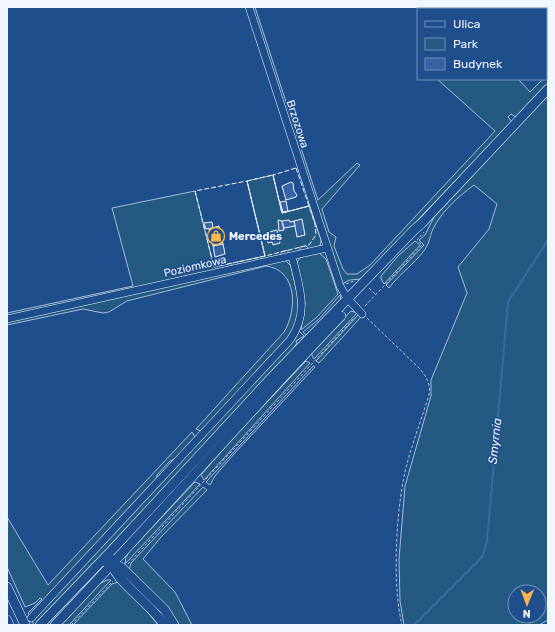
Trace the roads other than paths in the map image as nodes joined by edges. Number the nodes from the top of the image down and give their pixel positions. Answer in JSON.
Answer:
{"nodes":[{"id":1,"x":249,"y":7,"type":"edge"},
{"id":2,"x":548,"y":89,"type":"edge"},
{"id":3,"x":327,"y":248,"type":"junction"},
{"id":4,"x":292,"y":256,"type":"junction"},
{"id":5,"x":350,"y":302,"type":"junction"},
{"id":6,"x":361,"y":313,"type":"road end"},
{"id":7,"x":7,"y":319,"type":"edge"},
{"id":8,"x":135,"y":539,"type":"junction"},
{"id":9,"x":114,"y":548,"type":"junction"},
{"id":10,"x":98,"y":563,"type":"junction"},
{"id":11,"x":111,"y":563,"type":"junction"},
{"id":12,"x":120,"y":573,"type":"junction"},
{"id":13,"x":7,"y":587,"type":"edge"},
{"id":14,"x":85,"y":594,"type":"junction"},
{"id":15,"x":28,"y":622,"type":"edge"},
{"id":16,"x":40,"y":625,"type":"edge"},
{"id":17,"x":55,"y":625,"type":"edge"},
{"id":18,"x":164,"y":625,"type":"edge"},
{"id":19,"x":174,"y":625,"type":"edge"}],
"edges":[{"from":1,"to":3,"type":"street","name":"Brzozowa"},
{"from":2,"to":5,"type":"main road"},
{"from":3,"to":4,"type":"street","name":"Poziomkowa"},
{"from":3,"to":5,"type":"street"},
{"from":4,"to":7,"type":"street","name":"Poziomkowa"},
{"from":4,"to":15,"type":"street"},
{"from":5,"to":6,"type":"street"},
{"from":5,"to":8,"type":"main road"},
{"from":5,"to":9,"type":"main road"},
{"from":8,"to":11,"type":"main road"},
{"from":8,"to":12,"type":"main road"},
{"from":9,"to":10,"type":"main road"},
{"from":9,"to":11,"type":"main road"},
{"from":10,"to":11,"type":"main road"},
{"from":10,"to":16,"type":"main road"},
{"from":11,"to":12,"type":"main road"},
{"from":11,"to":14,"type":"main road"},
{"from":12,"to":14,"type":"main road"},
{"from":12,"to":18,"type":"main road"},
{"from":12,"to":19,"type":"main road"},
{"from":13,"to":15,"type":"main road"},
{"from":14,"to":17,"type":"main road"}]}
